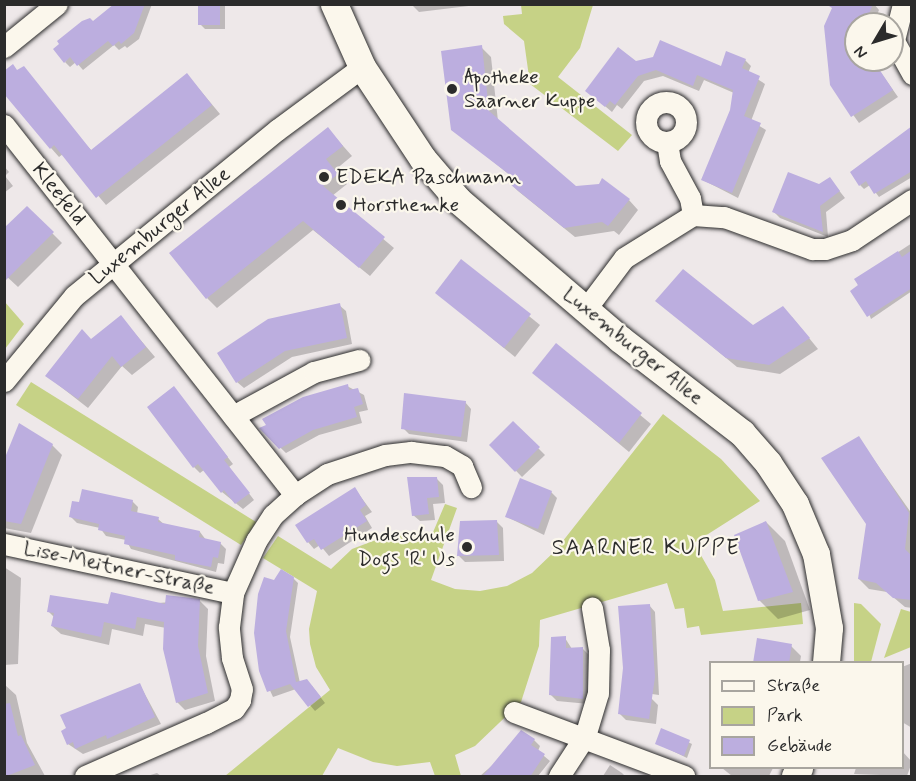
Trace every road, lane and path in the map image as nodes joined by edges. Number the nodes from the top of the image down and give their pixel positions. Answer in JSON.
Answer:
{"nodes":[{"id":1,"x":57,"y":4,"type":"edge"},
{"id":2,"x":334,"y":4,"type":"edge"},
{"id":3,"x":903,"y":4,"type":"edge"},
{"id":4,"x":4,"y":47,"type":"edge"},
{"id":5,"x":362,"y":67,"type":"junction"},
{"id":6,"x":912,"y":74,"type":"edge"},
{"id":7,"x":4,"y":125,"type":"edge"},
{"id":8,"x":667,"y":142,"type":"dead end"},
{"id":9,"x":912,"y":200,"type":"edge"},
{"id":10,"x":693,"y":215,"type":"junction"},
{"id":11,"x":114,"y":262,"type":"junction"},
{"id":12,"x":585,"y":309,"type":"junction"},
{"id":13,"x":359,"y":360,"type":"dead end"},
{"id":14,"x":4,"y":381,"type":"edge"},
{"id":15,"x":233,"y":416,"type":"junction"},
{"id":16,"x":471,"y":487,"type":"dead end"},
{"id":17,"x":295,"y":495,"type":"junction"},
{"id":18,"x":4,"y":544,"type":"edge"},
{"id":19,"x":233,"y":593,"type":"junction"},
{"id":20,"x":592,"y":608,"type":"dead end"},
{"id":21,"x":826,"y":661,"type":"edge"},
{"id":22,"x":514,"y":712,"type":"dead end"},
{"id":23,"x":585,"y":736,"type":"junction"},
{"id":24,"x":85,"y":777,"type":"edge"},
{"id":25,"x":559,"y":777,"type":"edge"},
{"id":26,"x":684,"y":777,"type":"edge"}],
"edges":[{"from":1,"to":4,"type":"street"},
{"from":2,"to":5,"type":"street","name":"Luxemburger Allee"},
{"from":3,"to":6,"type":"street"},
{"from":5,"to":11,"type":"street","name":"Luxemburger Allee"},
{"from":5,"to":12,"type":"street","name":"Luxemburger Allee"},
{"from":7,"to":11,"type":"street","name":"Kleefeld"},
{"from":8,"to":10,"type":"street"},
{"from":9,"to":10,"type":"street"},
{"from":10,"to":12,"type":"street"},
{"from":11,"to":14,"type":"street","name":"Luxemburger Allee"},
{"from":11,"to":15,"type":"street"},
{"from":12,"to":21,"type":"street","name":"Luxemburger Allee"},
{"from":13,"to":15,"type":"street"},
{"from":15,"to":17,"type":"street"},
{"from":16,"to":17,"type":"street","name":"Lise-Meitner-Straße"},
{"from":17,"to":19,"type":"street","name":"Lise-Meitner-Straße"},
{"from":18,"to":19,"type":"street","name":"Lise-Meitner-Straße"},
{"from":19,"to":24,"type":"street","name":"Lise-Meitner-Straße"},
{"from":20,"to":23,"type":"street"},
{"from":22,"to":23,"type":"street"},
{"from":23,"to":25,"type":"street"},
{"from":23,"to":26,"type":"street"}]}
